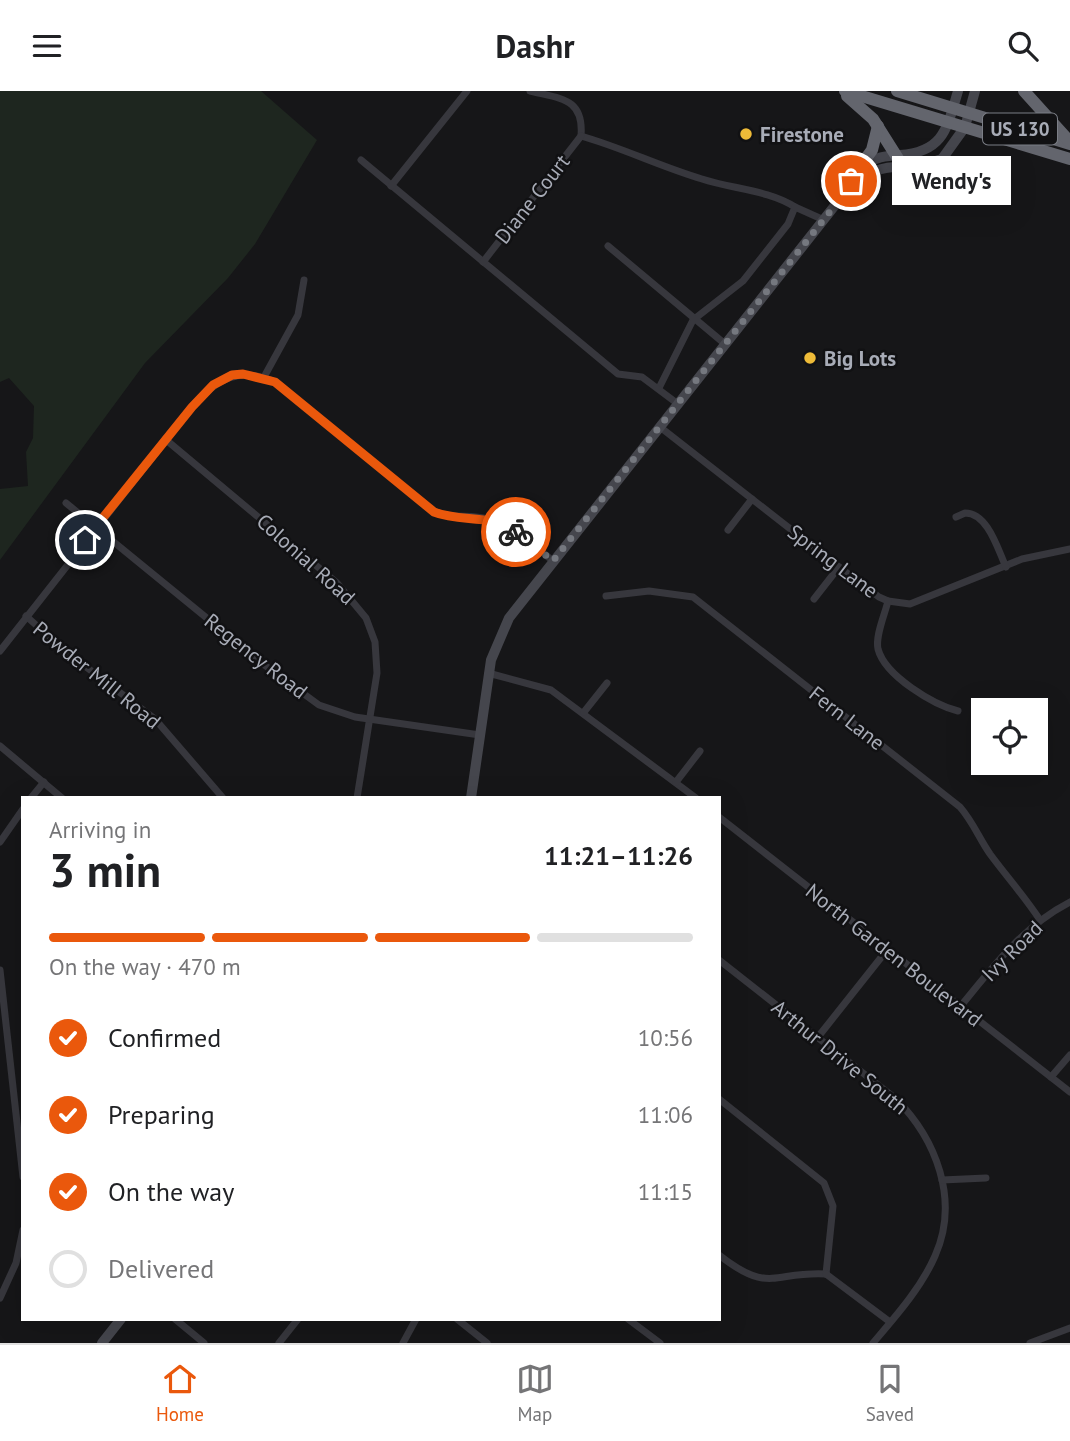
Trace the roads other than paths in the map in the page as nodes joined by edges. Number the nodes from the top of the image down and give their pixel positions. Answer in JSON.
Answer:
{"nodes":[{"id":1,"x":467,"y":91,"type":"edge"},
{"id":2,"x":530,"y":91,"type":"edge"},
{"id":3,"x":837,"y":91,"type":"edge"},
{"id":4,"x":845,"y":91,"type":"edge"},
{"id":5,"x":897,"y":91,"type":"edge"},
{"id":6,"x":958,"y":91,"type":"edge"},
{"id":7,"x":975,"y":91,"type":"edge"},
{"id":8,"x":1024,"y":91,"type":"edge"},
{"id":9,"x":953,"y":108,"type":"junction"},
{"id":10,"x":970,"y":113,"type":"junction"},
{"id":11,"x":949,"y":123,"type":"junction"},
{"id":12,"x":878,"y":126,"type":"junction"},
{"id":13,"x":965,"y":127,"type":"junction"},
{"id":14,"x":581,"y":136,"type":"junction"},
{"id":15,"x":1070,"y":143,"type":"edge"},
{"id":16,"x":1070,"y":159,"type":"edge"},
{"id":17,"x":361,"y":160,"type":"dead end"},
{"id":18,"x":899,"y":160,"type":"junction"},
{"id":19,"x":859,"y":168,"type":"junction"},
{"id":20,"x":391,"y":186,"type":"junction"},
{"id":21,"x":840,"y":199,"type":"junction"},
{"id":22,"x":795,"y":207,"type":"junction"},
{"id":23,"x":824,"y":220,"type":"junction"},
{"id":24,"x":608,"y":246,"type":"dead end"},
{"id":25,"x":483,"y":262,"type":"junction"},
{"id":26,"x":304,"y":280,"type":"dead end"},
{"id":27,"x":693,"y":320,"type":"junction"},
{"id":28,"x":725,"y":344,"type":"junction"},
{"id":29,"x":264,"y":377,"type":"junction"},
{"id":30,"x":659,"y":389,"type":"junction"},
{"id":31,"x":678,"y":404,"type":"junction"},
{"id":32,"x":660,"y":427,"type":"junction"},
{"id":33,"x":165,"y":439,"type":"junction"},
{"id":34,"x":752,"y":499,"type":"junction"},
{"id":35,"x":66,"y":503,"type":"dead end"},
{"id":36,"x":956,"y":517,"type":"dead end"},
{"id":37,"x":95,"y":527,"type":"junction"},
{"id":38,"x":728,"y":530,"type":"dead end"},
{"id":39,"x":1070,"y":549,"type":"edge"},
{"id":40,"x":553,"y":561,"type":"junction"},
{"id":41,"x":839,"y":567,"type":"junction"},
{"id":42,"x":1006,"y":567,"type":"junction"},
{"id":43,"x":606,"y":596,"type":"dead end"},
{"id":44,"x":814,"y":599,"type":"dead end"},
{"id":45,"x":888,"y":601,"type":"junction"},
{"id":46,"x":26,"y":617,"type":"junction"},
{"id":47,"x":0,"y":651,"type":"edge"},
{"id":48,"x":488,"y":673,"type":"junction"},
{"id":49,"x":607,"y":683,"type":"dead end"},
{"id":50,"x":958,"y":711,"type":"dead end"},
{"id":51,"x":584,"y":712,"type":"junction"},
{"id":52,"x":369,"y":719,"type":"junction"},
{"id":53,"x":480,"y":735,"type":"junction"},
{"id":54,"x":0,"y":747,"type":"edge"},
{"id":55,"x":700,"y":751,"type":"dead end"},
{"id":56,"x":44,"y":782,"type":"junction"},
{"id":57,"x":676,"y":782,"type":"junction"},
{"id":58,"x":33,"y":796,"type":"edge"},
{"id":59,"x":60,"y":796,"type":"edge"},
{"id":60,"x":221,"y":796,"type":"edge"},
{"id":61,"x":357,"y":796,"type":"edge"},
{"id":62,"x":473,"y":796,"type":"edge"},
{"id":63,"x":693,"y":796,"type":"edge"},
{"id":64,"x":21,"y":812,"type":"edge"},
{"id":65,"x":721,"y":819,"type":"edge"},
{"id":66,"x":0,"y":842,"type":"edge"},
{"id":67,"x":1070,"y":902,"type":"edge"},
{"id":68,"x":1040,"y":921,"type":"junction"},
{"id":69,"x":887,"y":950,"type":"junction"},
{"id":70,"x":721,"y":962,"type":"edge"},
{"id":71,"x":0,"y":970,"type":"edge"},
{"id":72,"x":960,"y":1007,"type":"junction"},
{"id":73,"x":818,"y":1037,"type":"junction"},
{"id":74,"x":1070,"y":1055,"type":"edge"},
{"id":75,"x":1051,"y":1077,"type":"junction"},
{"id":76,"x":1070,"y":1092,"type":"edge"},
{"id":77,"x":721,"y":1101,"type":"edge"},
{"id":78,"x":21,"y":1159,"type":"edge"},
{"id":79,"x":986,"y":1178,"type":"dead end"},
{"id":80,"x":942,"y":1180,"type":"junction"},
{"id":81,"x":21,"y":1239,"type":"edge"},
{"id":82,"x":721,"y":1256,"type":"edge"},
{"id":83,"x":826,"y":1274,"type":"junction"},
{"id":84,"x":0,"y":1298,"type":"edge"},
{"id":85,"x":119,"y":1321,"type":"edge"},
{"id":86,"x":178,"y":1321,"type":"edge"},
{"id":87,"x":296,"y":1321,"type":"edge"},
{"id":88,"x":415,"y":1321,"type":"edge"},
{"id":89,"x":460,"y":1321,"type":"edge"},
{"id":90,"x":631,"y":1321,"type":"edge"},
{"id":91,"x":890,"y":1322,"type":"junction"},
{"id":92,"x":1070,"y":1328,"type":"edge"},
{"id":93,"x":102,"y":1343,"type":"edge"},
{"id":94,"x":205,"y":1343,"type":"edge"},
{"id":95,"x":279,"y":1343,"type":"edge"},
{"id":96,"x":403,"y":1343,"type":"edge"},
{"id":97,"x":487,"y":1343,"type":"edge"},
{"id":98,"x":660,"y":1343,"type":"edge"},
{"id":99,"x":873,"y":1343,"type":"edge"},
{"id":100,"x":1030,"y":1343,"type":"edge"}],
"edges":[{"from":1,"to":20,"type":"street"},
{"from":2,"to":14,"type":"street"},
{"from":3,"to":12,"type":"highway"},
{"from":4,"to":11,"type":"highway","number":"US 130"},
{"from":5,"to":9,"type":"highway","number":"US 130"},
{"from":6,"to":9,"type":"street"},
{"from":7,"to":10,"type":"street"},
{"from":8,"to":15,"type":"highway"},
{"from":9,"to":10,"type":"highway","number":"US 130"},
{"from":9,"to":11,"type":"street"},
{"from":10,"to":13,"type":"street"},
{"from":10,"to":15,"type":"highway","number":"US 130"},
{"from":11,"to":13,"type":"highway","number":"US 130"},
{"from":11,"to":18,"type":"street"},
{"from":12,"to":18,"type":"highway"},
{"from":12,"to":19,"type":"highway"},
{"from":13,"to":16,"type":"highway","number":"US 130"},
{"from":13,"to":18,"type":"street"},
{"from":14,"to":22,"type":"street"},
{"from":14,"to":25,"type":"street","name":"Diane Court"},
{"from":17,"to":20,"type":"street"},
{"from":18,"to":19,"type":"street"},
{"from":18,"to":21,"type":"street"},
{"from":19,"to":21,"type":"street"},
{"from":20,"to":25,"type":"street"},
{"from":21,"to":23,"type":"street"},
{"from":22,"to":23,"type":"street"},
{"from":22,"to":27,"type":"street"},
{"from":23,"to":28,"type":"street"},
{"from":24,"to":27,"type":"street"},
{"from":25,"to":30,"type":"street"},
{"from":26,"to":29,"type":"street"},
{"from":27,"to":28,"type":"street"},
{"from":27,"to":30,"type":"street"},
{"from":28,"to":31,"type":"street"},
{"from":29,"to":33,"type":"street"},
{"from":29,"to":40,"type":"street"},
{"from":30,"to":31,"type":"street"},
{"from":31,"to":32,"type":"street"},
{"from":32,"to":34,"type":"street","name":"Spring Lane"},
{"from":32,"to":40,"type":"street"},
{"from":33,"to":37,"type":"street"},
{"from":33,"to":52,"type":"street","name":"Colonial Road"},
{"from":34,"to":38,"type":"street"},
{"from":34,"to":41,"type":"street","name":"Spring Lane"},
{"from":35,"to":37,"type":"street","name":"Regency Road"},
{"from":36,"to":42,"type":"street"},
{"from":37,"to":46,"type":"street"},
{"from":37,"to":52,"type":"street","name":"Regency Road"},
{"from":39,"to":42,"type":"street","name":"Spring Lane"},
{"from":40,"to":48,"type":"street"},
{"from":41,"to":44,"type":"street"},
{"from":41,"to":45,"type":"street","name":"Spring Lane"},
{"from":42,"to":45,"type":"street","name":"Spring Lane"},
{"from":43,"to":68,"type":"street","name":"Fern Lane"},
{"from":45,"to":50,"type":"street"},
{"from":46,"to":47,"type":"street"},
{"from":46,"to":60,"type":"street","name":"Powder Mill Road"},
{"from":48,"to":51,"type":"street"},
{"from":48,"to":53,"type":"street"},
{"from":49,"to":51,"type":"street"},
{"from":51,"to":57,"type":"street"},
{"from":52,"to":53,"type":"street","name":"Regency Road"},
{"from":52,"to":61,"type":"street","name":"Colonial Road"},
{"from":53,"to":62,"type":"street"},
{"from":54,"to":56,"type":"street"},
{"from":55,"to":57,"type":"street"},
{"from":56,"to":58,"type":"street"},
{"from":56,"to":59,"type":"street"},
{"from":57,"to":63,"type":"street"},
{"from":64,"to":66,"type":"street"},
{"from":65,"to":69,"type":"street","name":"North Garden Boulevard"},
{"from":67,"to":68,"type":"street","name":"Ivy Road"},
{"from":68,"to":72,"type":"street","name":"Ivy Road"},
{"from":69,"to":72,"type":"street","name":"North Garden Boulevard"},
{"from":69,"to":73,"type":"street"},
{"from":70,"to":73,"type":"street","name":"Arthur Drive South"},
{"from":71,"to":78,"type":"street"},
{"from":72,"to":75,"type":"street","name":"North Garden Boulevard"},
{"from":73,"to":80,"type":"street","name":"Arthur Drive South"},
{"from":74,"to":75,"type":"street"},
{"from":75,"to":76,"type":"street","name":"North Garden Boulevard"},
{"from":77,"to":83,"type":"street"},
{"from":79,"to":80,"type":"street"},
{"from":80,"to":91,"type":"street","name":"Arthur Drive South"},
{"from":81,"to":84,"type":"street"},
{"from":82,"to":83,"type":"street"},
{"from":83,"to":91,"type":"street"},
{"from":85,"to":93,"type":"street"},
{"from":86,"to":94,"type":"street"},
{"from":87,"to":95,"type":"street"},
{"from":88,"to":96,"type":"street"},
{"from":89,"to":97,"type":"street"},
{"from":90,"to":98,"type":"street"},
{"from":91,"to":99,"type":"street","name":"Arthur Drive South"},
{"from":92,"to":100,"type":"street"}]}
